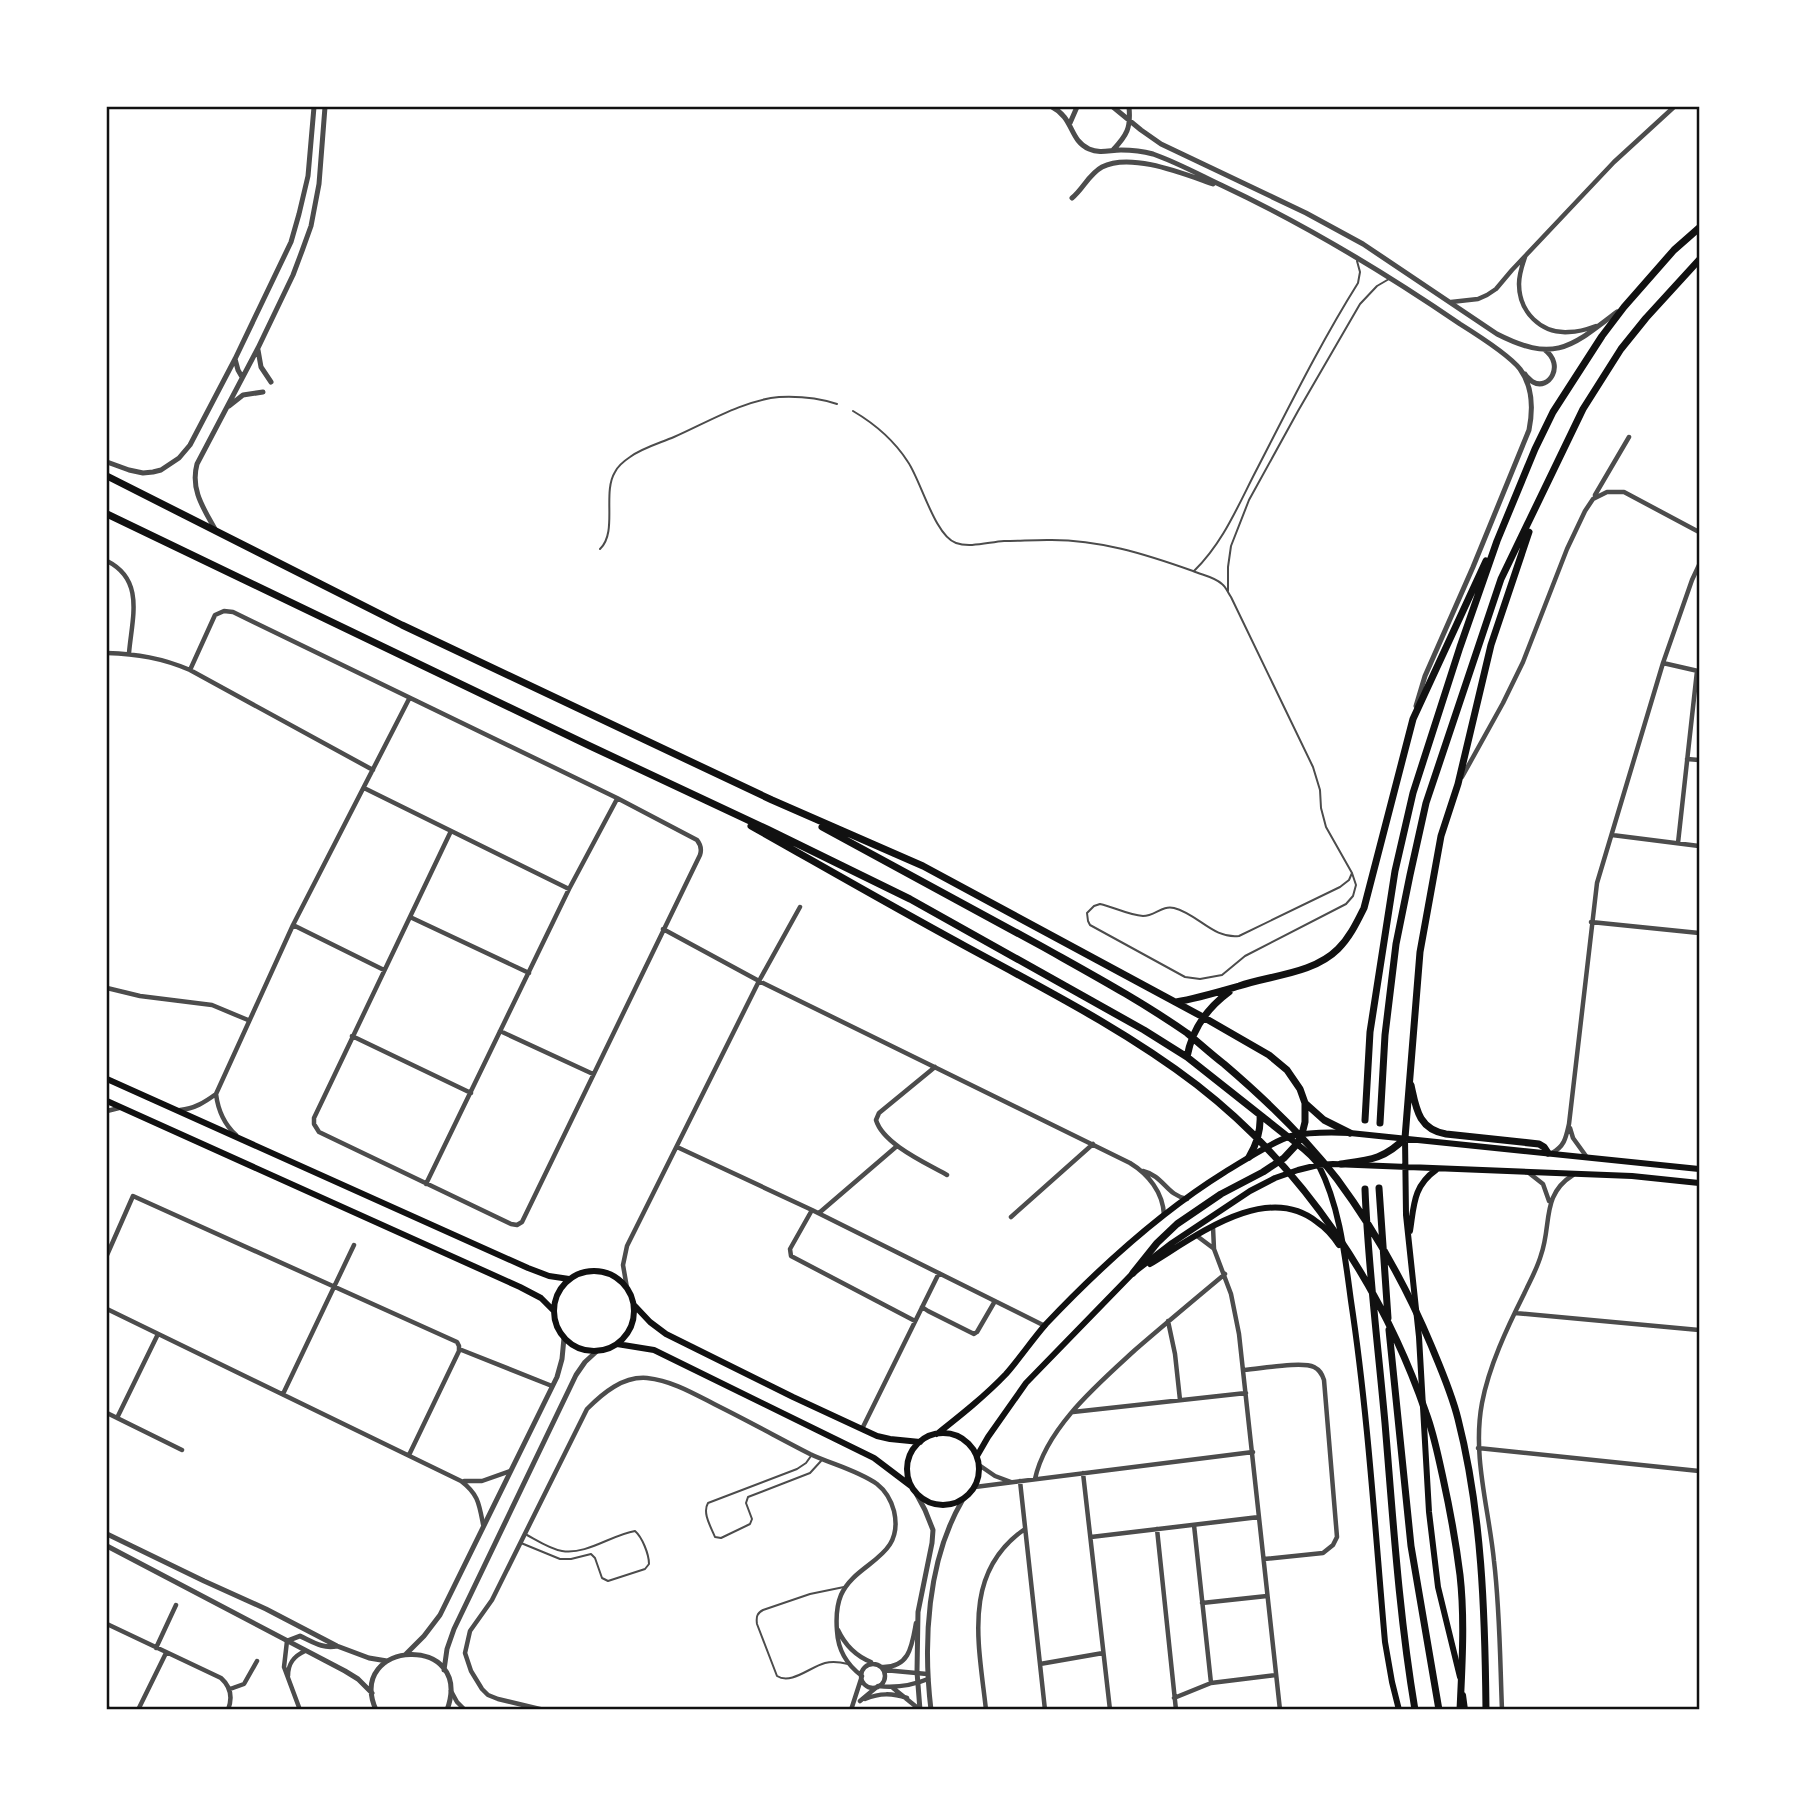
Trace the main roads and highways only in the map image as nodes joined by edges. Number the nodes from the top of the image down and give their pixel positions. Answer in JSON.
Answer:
{"nodes":[{"id":1,"x":1699,"y":228,"type":"edge"},
{"id":2,"x":1699,"y":260,"type":"edge"},
{"id":3,"x":107,"y":476,"type":"edge"},
{"id":4,"x":1540,"y":499,"type":"junction"},
{"id":5,"x":107,"y":514,"type":"edge"},
{"id":6,"x":1497,"y":541,"type":"junction"},
{"id":7,"x":695,"y":795,"type":"junction"},
{"id":8,"x":772,"y":800,"type":"junction"},
{"id":9,"x":1239,"y":986,"type":"junction"},
{"id":10,"x":1175,"y":1002,"type":"junction"},
{"id":11,"x":1203,"y":1017,"type":"junction"},
{"id":12,"x":1187,"y":1058,"type":"junction"},
{"id":13,"x":1409,"y":1077,"type":"junction"},
{"id":14,"x":107,"y":1079,"type":"edge"},
{"id":15,"x":107,"y":1101,"type":"edge"},
{"id":16,"x":1305,"y":1103,"type":"junction"},
{"id":17,"x":1260,"y":1115,"type":"junction"},
{"id":18,"x":1365,"y":1120,"type":"dead end"},
{"id":19,"x":1380,"y":1124,"type":"dead end"},
{"id":20,"x":1350,"y":1133,"type":"junction"},
{"id":21,"x":1303,"y":1134,"type":"junction"},
{"id":22,"x":1382,"y":1136,"type":"junction"},
{"id":23,"x":1288,"y":1137,"type":"junction"},
{"id":24,"x":1405,"y":1138,"type":"junction"},
{"id":25,"x":1297,"y":1144,"type":"junction"},
{"id":26,"x":1398,"y":1146,"type":"junction"},
{"id":27,"x":1549,"y":1153,"type":"junction"},
{"id":28,"x":1406,"y":1154,"type":"junction"},
{"id":29,"x":1249,"y":1157,"type":"junction"},
{"id":30,"x":1341,"y":1164,"type":"junction"},
{"id":31,"x":1318,"y":1165,"type":"junction"},
{"id":32,"x":1406,"y":1168,"type":"junction"},
{"id":33,"x":1699,"y":1168,"type":"edge"},
{"id":34,"x":1436,"y":1169,"type":"junction"},
{"id":35,"x":1699,"y":1183,"type":"edge"},
{"id":36,"x":1378,"y":1188,"type":"dead end"},
{"id":37,"x":1365,"y":1189,"type":"dead end"},
{"id":38,"x":1408,"y":1244,"type":"junction"},
{"id":39,"x":1345,"y":1259,"type":"junction"},
{"id":40,"x":1133,"y":1272,"type":"junction"},
{"id":41,"x":569,"y":1279,"type":"junction"},
{"id":42,"x":634,"y":1305,"type":"junction"},
{"id":43,"x":554,"y":1310,"type":"junction"},
{"id":44,"x":617,"y":1344,"type":"junction"},
{"id":45,"x":937,"y":1434,"type":"junction"},
{"id":46,"x":920,"y":1442,"type":"junction"},
{"id":47,"x":977,"y":1456,"type":"junction"},
{"id":48,"x":911,"y":1486,"type":"junction"},
{"id":49,"x":1399,"y":1710,"type":"edge"},
{"id":50,"x":1415,"y":1710,"type":"edge"},
{"id":51,"x":1439,"y":1710,"type":"edge"},
{"id":52,"x":1460,"y":1710,"type":"edge"},
{"id":53,"x":1465,"y":1710,"type":"edge"},
{"id":54,"x":1486,"y":1710,"type":"edge"}],
"edges":[{"from":1,"to":6,"type":"main road"},
{"from":2,"to":4,"type":"main road"},
{"from":3,"to":8,"type":"main road"},
{"from":4,"to":13,"type":"main road"},
{"from":4,"to":19,"type":"main road"},
{"from":5,"to":7,"type":"main road"},
{"from":6,"to":9,"type":"main road"},
{"from":6,"to":18,"type":"main road"},
{"from":7,"to":12,"type":"main road"},
{"from":7,"to":52,"type":"main road"},
{"from":8,"to":10,"type":"main road"},
{"from":8,"to":54,"type":"main road"},
{"from":9,"to":10,"type":"main road"},
{"from":9,"to":11,"type":"main road"},
{"from":10,"to":11,"type":"main road"},
{"from":11,"to":12,"type":"main road"},
{"from":11,"to":16,"type":"main road"},
{"from":12,"to":17,"type":"main road"},
{"from":13,"to":24,"type":"main road"},
{"from":13,"to":27,"type":"main road"},
{"from":14,"to":41,"type":"main road"},
{"from":15,"to":43,"type":"main road"},
{"from":16,"to":20,"type":"main road"},
{"from":16,"to":21,"type":"main road"},
{"from":17,"to":23,"type":"main road"},
{"from":17,"to":29,"type":"main road"},
{"from":20,"to":21,"type":"main road"},
{"from":20,"to":22,"type":"main road"},
{"from":21,"to":23,"type":"main road"},
{"from":21,"to":25,"type":"main road"},
{"from":22,"to":24,"type":"main road"},
{"from":22,"to":26,"type":"main road"},
{"from":23,"to":25,"type":"main road"},
{"from":23,"to":29,"type":"main road"},
{"from":24,"to":26,"type":"main road"},
{"from":24,"to":27,"type":"main road"},
{"from":24,"to":28,"type":"main road"},
{"from":25,"to":31,"type":"main road"},
{"from":25,"to":40,"type":"main road"},
{"from":26,"to":28,"type":"main road"},
{"from":26,"to":30,"type":"main road"},
{"from":27,"to":33,"type":"main road"},
{"from":28,"to":32,"type":"main road"},
{"from":29,"to":45,"type":"main road"},
{"from":30,"to":31,"type":"main road"},
{"from":30,"to":32,"type":"main road"},
{"from":31,"to":39,"type":"main road"},
{"from":31,"to":40,"type":"main road"},
{"from":32,"to":34,"type":"main road"},
{"from":32,"to":38,"type":"main road"},
{"from":34,"to":35,"type":"main road"},
{"from":34,"to":38,"type":"main road"},
{"from":36,"to":51,"type":"main road"},
{"from":37,"to":50,"type":"main road"},
{"from":38,"to":53,"type":"main road"},
{"from":39,"to":40,"type":"main road"},
{"from":39,"to":49,"type":"main road"},
{"from":40,"to":47,"type":"main road"},
{"from":41,"to":42,"type":"main road"},
{"from":41,"to":43,"type":"main road"},
{"from":42,"to":44,"type":"main road"},
{"from":42,"to":46,"type":"main road"},
{"from":43,"to":44,"type":"main road"},
{"from":44,"to":48,"type":"main road"},
{"from":45,"to":46,"type":"main road"},
{"from":45,"to":47,"type":"main road"},
{"from":46,"to":48,"type":"main road"},
{"from":47,"to":48,"type":"main road"}]}
